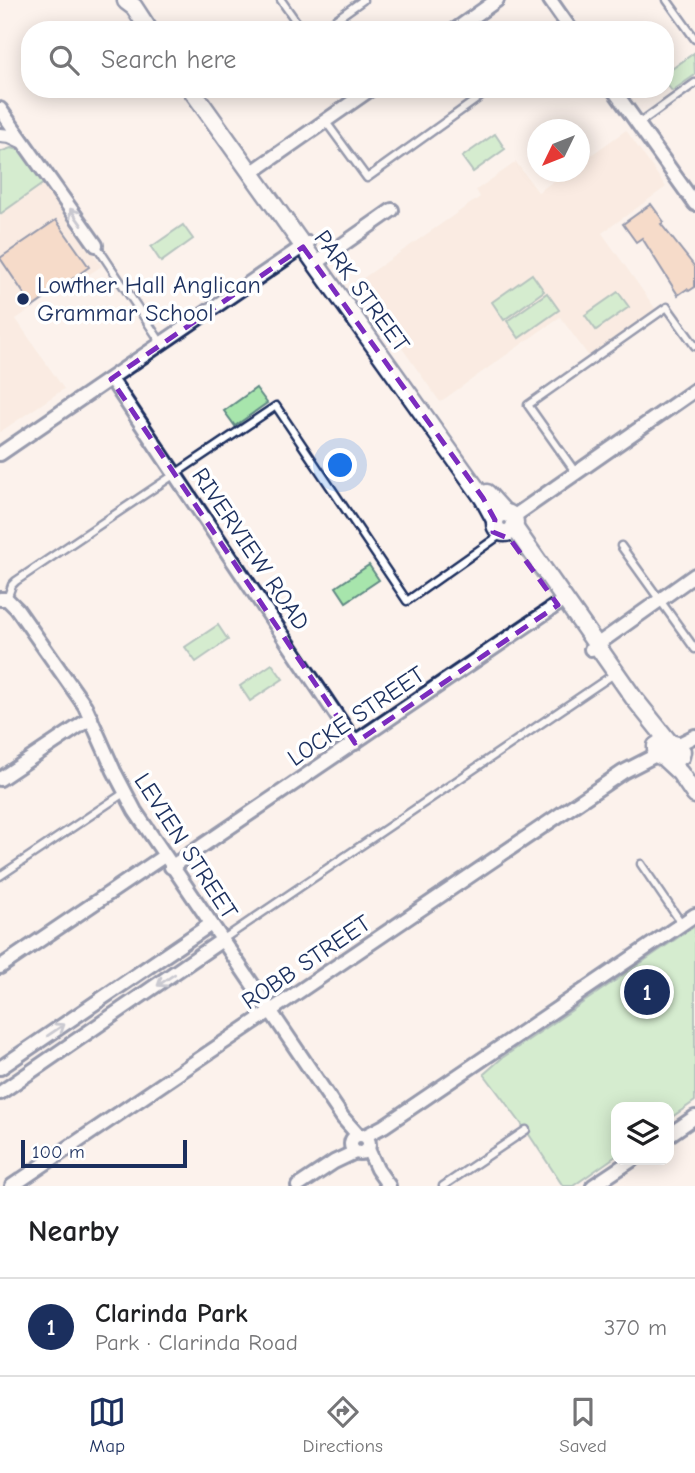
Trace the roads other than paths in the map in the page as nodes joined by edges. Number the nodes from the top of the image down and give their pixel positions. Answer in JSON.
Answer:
{"nodes":[{"id":1,"x":125,"y":0,"type":"edge"},
{"id":2,"x":140,"y":0,"type":"edge"},
{"id":3,"x":281,"y":0,"type":"edge"},
{"id":4,"x":363,"y":0,"type":"edge"},
{"id":5,"x":497,"y":0,"type":"edge"},
{"id":6,"x":550,"y":0,"type":"edge"},
{"id":7,"x":667,"y":0,"type":"edge"},
{"id":8,"x":143,"y":21,"type":"edge"},
{"id":9,"x":152,"y":21,"type":"edge"},
{"id":10,"x":296,"y":21,"type":"edge"},
{"id":11,"x":334,"y":21,"type":"edge"},
{"id":12,"x":471,"y":21,"type":"edge"},
{"id":13,"x":565,"y":21,"type":"edge"},
{"id":14,"x":695,"y":38,"type":"edge"},
{"id":15,"x":695,"y":83,"type":"edge"},
{"id":16,"x":198,"y":98,"type":"edge"},
{"id":17,"x":206,"y":98,"type":"edge"},
{"id":18,"x":358,"y":98,"type":"edge"},
{"id":19,"x":478,"y":98,"type":"edge"},
{"id":20,"x":619,"y":98,"type":"edge"},
{"id":21,"x":0,"y":109,"type":"edge"},
{"id":22,"x":326,"y":121,"type":"junction"},
{"id":23,"x":638,"y":124,"type":"junction"},
{"id":24,"x":0,"y":135,"type":"edge"},
{"id":25,"x":21,"y":141,"type":"junction"},
{"id":26,"x":254,"y":171,"type":"junction"},
{"id":27,"x":695,"y":204,"type":"edge"},
{"id":28,"x":392,"y":210,"type":"dead end"},
{"id":29,"x":96,"y":245,"type":"joint"},
{"id":30,"x":306,"y":245,"type":"junction"},
{"id":31,"x":318,"y":262,"type":"junction"},
{"id":32,"x":162,"y":344,"type":"junction"},
{"id":33,"x":695,"y":346,"type":"edge"},
{"id":34,"x":111,"y":379,"type":"junction"},
{"id":35,"x":695,"y":390,"type":"edge"},
{"id":36,"x":0,"y":454,"type":"edge"},
{"id":37,"x":175,"y":473,"type":"junction"},
{"id":38,"x":576,"y":473,"type":"junction"},
{"id":39,"x":506,"y":524,"type":"junction"},
{"id":40,"x":621,"y":546,"type":"dead end"},
{"id":41,"x":695,"y":575,"type":"edge"},
{"id":42,"x":4,"y":599,"type":"edge"},
{"id":43,"x":659,"y":600,"type":"junction"},
{"id":44,"x":561,"y":602,"type":"junction"},
{"id":45,"x":594,"y":647,"type":"junction"},
{"id":46,"x":695,"y":649,"type":"edge"},
{"id":47,"x":613,"y":675,"type":"junction"},
{"id":48,"x":91,"y":718,"type":"junction"},
{"id":49,"x":695,"y":737,"type":"edge"},
{"id":50,"x":355,"y":743,"type":"junction"},
{"id":51,"x":668,"y":750,"type":"junction"},
{"id":52,"x":0,"y":779,"type":"edge"},
{"id":53,"x":695,"y":781,"type":"edge"},
{"id":54,"x":124,"y":793,"type":"junction"},
{"id":55,"x":695,"y":795,"type":"edge"},
{"id":56,"x":168,"y":861,"type":"junction"},
{"id":57,"x":641,"y":864,"type":"dead end"},
{"id":58,"x":0,"y":876,"type":"edge"},
{"id":59,"x":695,"y":915,"type":"edge"},
{"id":60,"x":211,"y":924,"type":"junction"},
{"id":61,"x":682,"y":924,"type":"junction"},
{"id":62,"x":222,"y":940,"type":"junction"},
{"id":63,"x":0,"y":967,"type":"edge"},
{"id":64,"x":270,"y":1012,"type":"junction"},
{"id":65,"x":0,"y":1068,"type":"edge"},
{"id":66,"x":0,"y":1093,"type":"edge"},
{"id":67,"x":695,"y":1117,"type":"edge"},
{"id":68,"x":526,"y":1130,"type":"dead end"},
{"id":69,"x":674,"y":1132,"type":"edge"},
{"id":70,"x":360,"y":1144,"type":"junction"},
{"id":71,"x":624,"y":1165,"type":"edge"},
{"id":72,"x":12,"y":1186,"type":"edge"},
{"id":73,"x":298,"y":1186,"type":"edge"},
{"id":74,"x":389,"y":1186,"type":"edge"},
{"id":75,"x":443,"y":1186,"type":"edge"},
{"id":76,"x":593,"y":1186,"type":"edge"}],
"edges":[{"from":1,"to":8,"type":"street"},
{"from":2,"to":9,"type":"street"},
{"from":3,"to":10,"type":"lane"},
{"from":4,"to":11,"type":"lane"},
{"from":5,"to":12,"type":"street"},
{"from":6,"to":13,"type":"street"},
{"from":7,"to":14,"type":"lane"},
{"from":15,"to":23,"type":"lane"},
{"from":16,"to":26,"type":"street","name":"PARK STREET"},
{"from":17,"to":26,"type":"street","name":"PARK STREET"},
{"from":18,"to":22,"type":"street"},
{"from":19,"to":22,"type":"lane"},
{"from":20,"to":23,"type":"street"},
{"from":21,"to":25,"type":"street"},
{"from":22,"to":26,"type":"street"},
{"from":23,"to":27,"type":"street"},
{"from":24,"to":25,"type":"street"},
{"from":29,"to":25,"type":"street","one_way":true},
{"from":26,"to":30,"type":"street","name":"PARK STREET"},
{"from":28,"to":31,"type":"street"},
{"from":29,"to":32,"type":"lane"},
{"from":30,"to":31,"type":"street","name":"PARK STREET"},
{"from":30,"to":32,"type":"street"},
{"from":31,"to":39,"type":"street","name":"PARK STREET"},
{"from":32,"to":34,"type":"street"},
{"from":33,"to":38,"type":"lane"},
{"from":34,"to":36,"type":"street"},
{"from":34,"to":37,"type":"street","name":"RIVERVIEW ROAD"},
{"from":35,"to":38,"type":"street"},
{"from":37,"to":39,"type":"lane"},
{"from":37,"to":42,"type":"lane"},
{"from":37,"to":50,"type":"street","name":"RIVERVIEW ROAD"},
{"from":38,"to":39,"type":"street"},
{"from":39,"to":44,"type":"street","name":"PARK STREET"},
{"from":40,"to":43,"type":"lane"},
{"from":41,"to":43,"type":"street"},
{"from":42,"to":48,"type":"street","name":"LEVIEN STREET"},
{"from":43,"to":45,"type":"street"},
{"from":43,"to":46,"type":"lane"},
{"from":44,"to":45,"type":"street","name":"PARK STREET"},
{"from":44,"to":50,"type":"street","name":"LOCKE STREET"},
{"from":45,"to":47,"type":"street","name":"PARK STREET"},
{"from":47,"to":51,"type":"street","name":"PARK STREET"},
{"from":47,"to":62,"type":"lane"},
{"from":48,"to":52,"type":"street"},
{"from":48,"to":54,"type":"street","name":"LEVIEN STREET"},
{"from":49,"to":51,"type":"street","name":"ROBB STREET"},
{"from":50,"to":56,"type":"street","name":"LOCKE STREET"},
{"from":51,"to":53,"type":"street","name":"PARK STREET"},
{"from":51,"to":55,"type":"street","name":"PARK STREET"},
{"from":51,"to":64,"type":"street","name":"ROBB STREET"},
{"from":54,"to":56,"type":"street","name":"LEVIEN STREET"},
{"from":54,"to":58,"type":"lane"},
{"from":56,"to":60,"type":"street","name":"LEVIEN STREET"},
{"from":56,"to":63,"type":"street","name":"LOCKE STREET"},
{"from":57,"to":61,"type":"lane"},
{"from":59,"to":61,"type":"street"},
{"from":60,"to":62,"type":"street","name":"LEVIEN STREET"},
{"from":65,"to":60,"type":"street","one_way":true},
{"from":61,"to":70,"type":"street"},
{"from":62,"to":64,"type":"street","name":"LEVIEN STREET"},
{"from":62,"to":66,"type":"street","one_way":true},
{"from":64,"to":70,"type":"street","name":"LEVIEN STREET"},
{"from":64,"to":72,"type":"street","name":"ROBB STREET"},
{"from":67,"to":69,"type":"street"},
{"from":68,"to":75,"type":"lane"},
{"from":70,"to":73,"type":"street"},
{"from":70,"to":74,"type":"street","name":"LEVIEN STREET"},
{"from":71,"to":76,"type":"street"}]}
